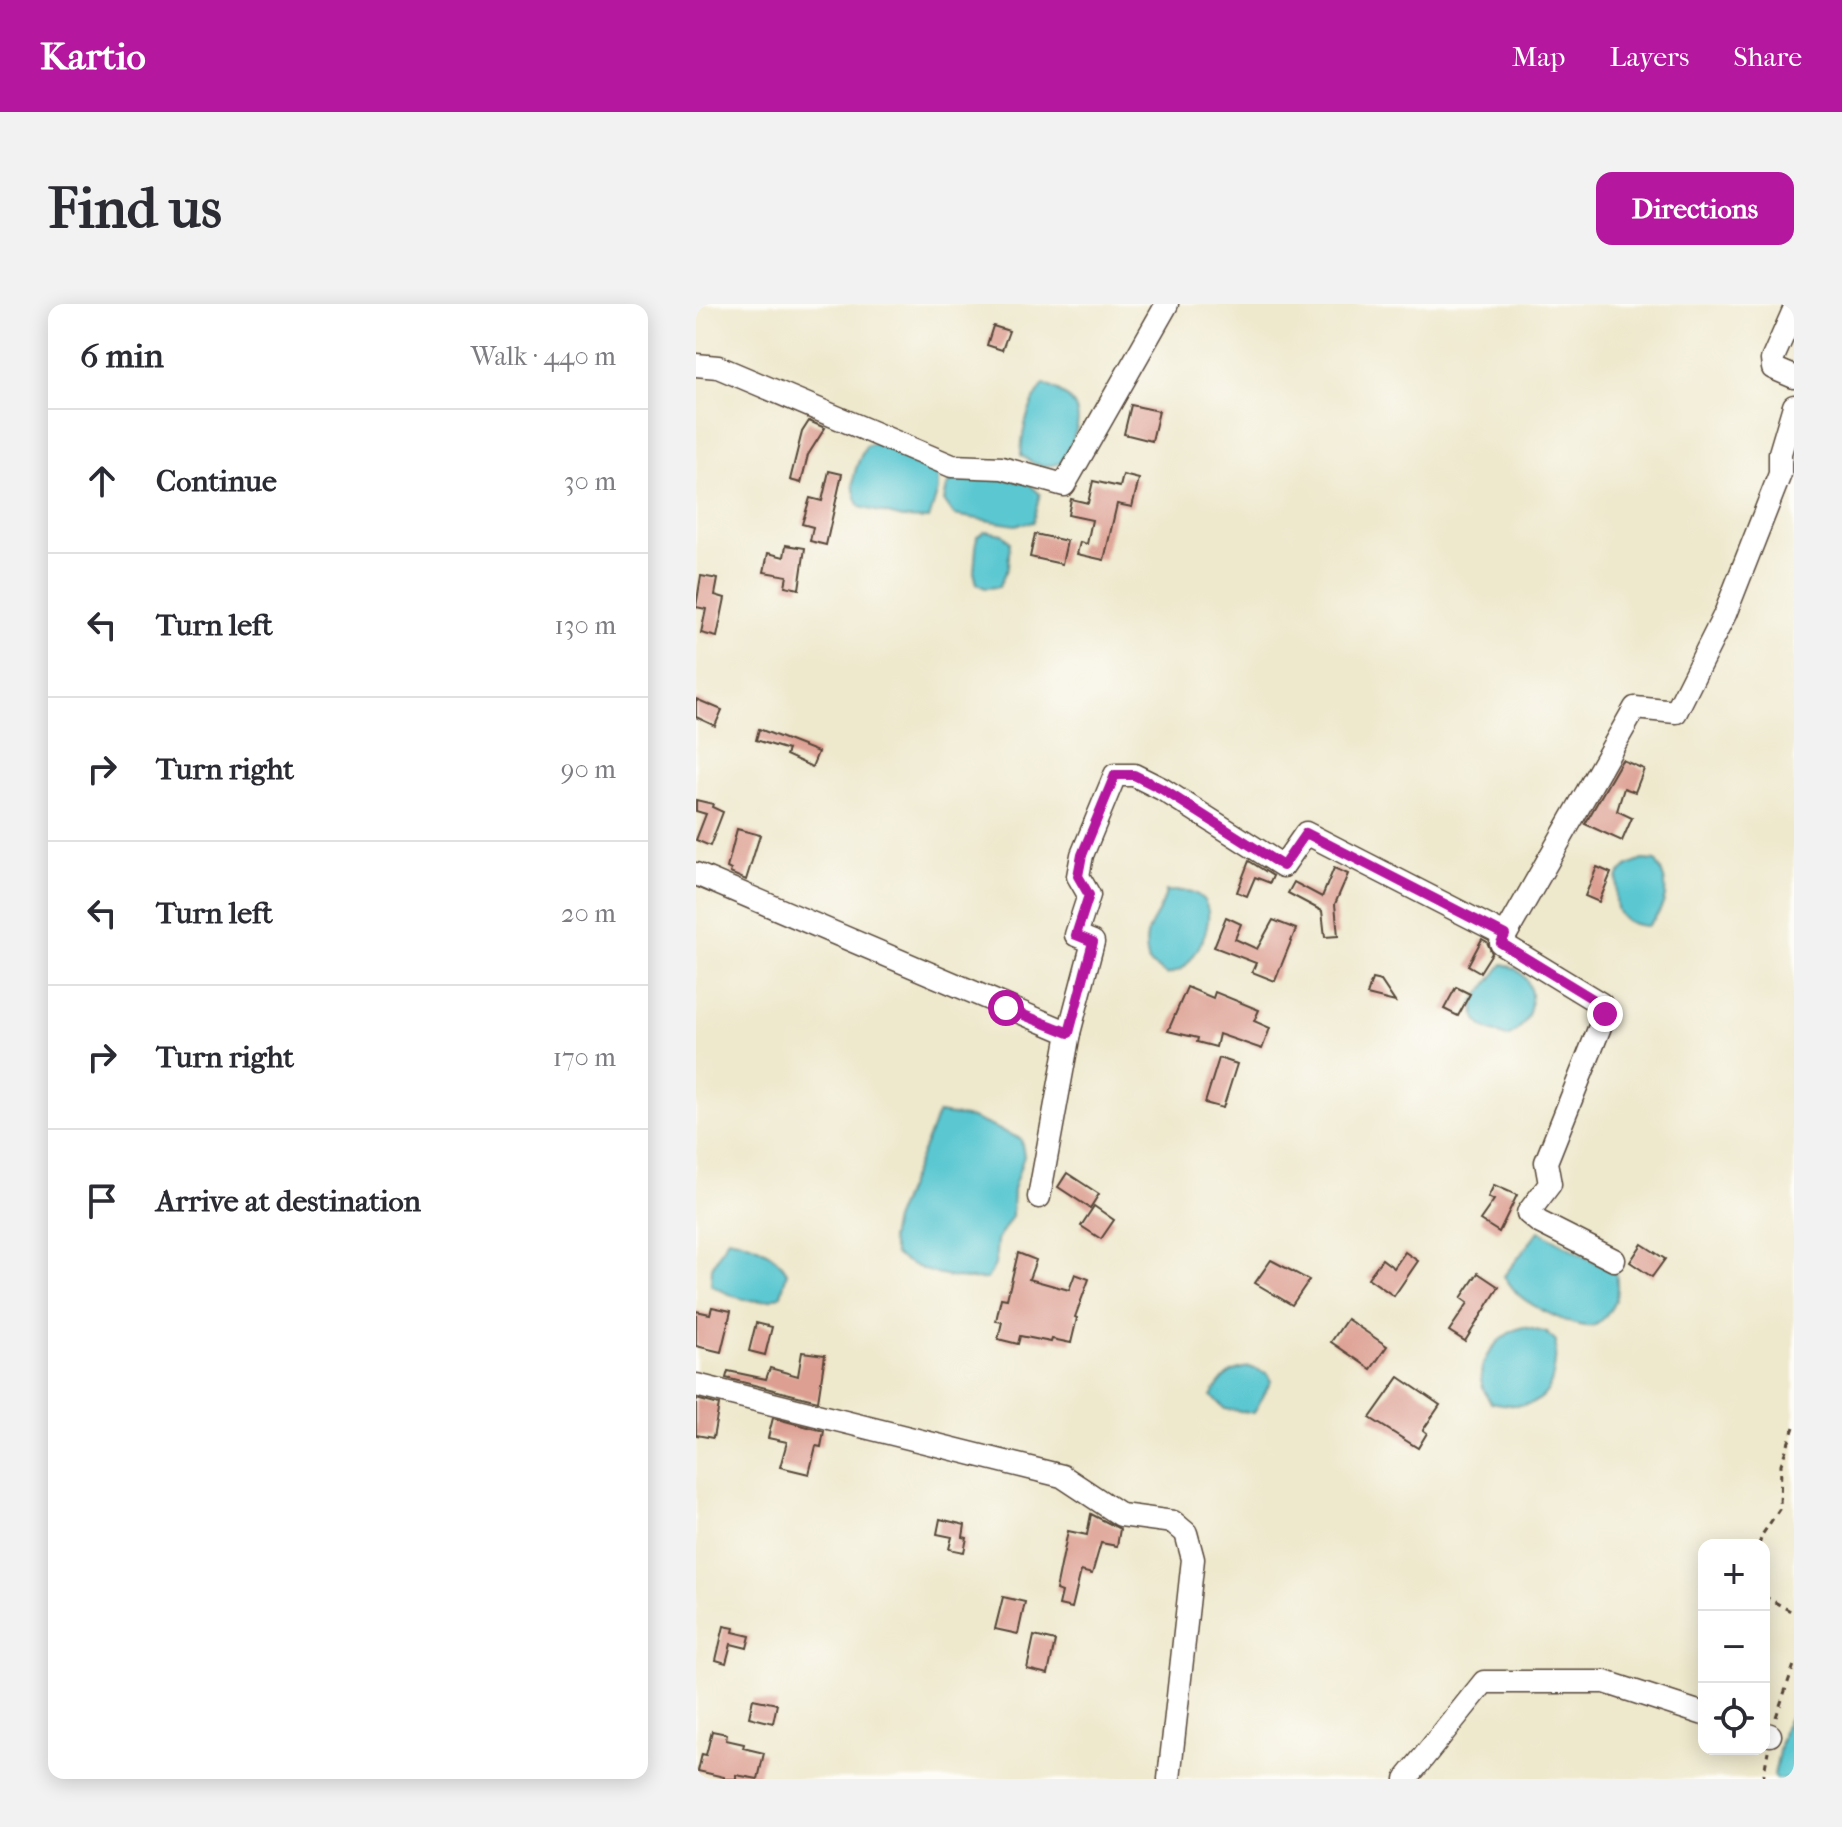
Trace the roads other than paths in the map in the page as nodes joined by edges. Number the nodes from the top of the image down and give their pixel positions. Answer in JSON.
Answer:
{"nodes":[{"id":1,"x":1167,"y":304,"type":"edge"},
{"id":2,"x":1794,"y":310,"type":"edge"},
{"id":3,"x":696,"y":365,"type":"edge"},
{"id":4,"x":1794,"y":377,"type":"edge"},
{"id":5,"x":1794,"y":406,"type":"edge"},
{"id":6,"x":696,"y":874,"type":"edge"},
{"id":7,"x":1505,"y":935,"type":"junction"},
{"id":8,"x":1069,"y":1033,"type":"junction"},
{"id":9,"x":1039,"y":1197,"type":"dead end"},
{"id":10,"x":1614,"y":1260,"type":"dead end"},
{"id":11,"x":696,"y":1385,"type":"edge"},
{"id":12,"x":1698,"y":1712,"type":"edge"},
{"id":13,"x":1169,"y":1779,"type":"edge"},
{"id":14,"x":1406,"y":1779,"type":"edge"}],
"edges":[{"from":1,"to":3,"type":"street"},
{"from":2,"to":4,"type":"street"},
{"from":5,"to":7,"type":"street"},
{"from":6,"to":8,"type":"street"},
{"from":7,"to":8,"type":"street"},
{"from":7,"to":10,"type":"street"},
{"from":8,"to":9,"type":"street"},
{"from":11,"to":13,"type":"street"},
{"from":12,"to":14,"type":"street"}]}
